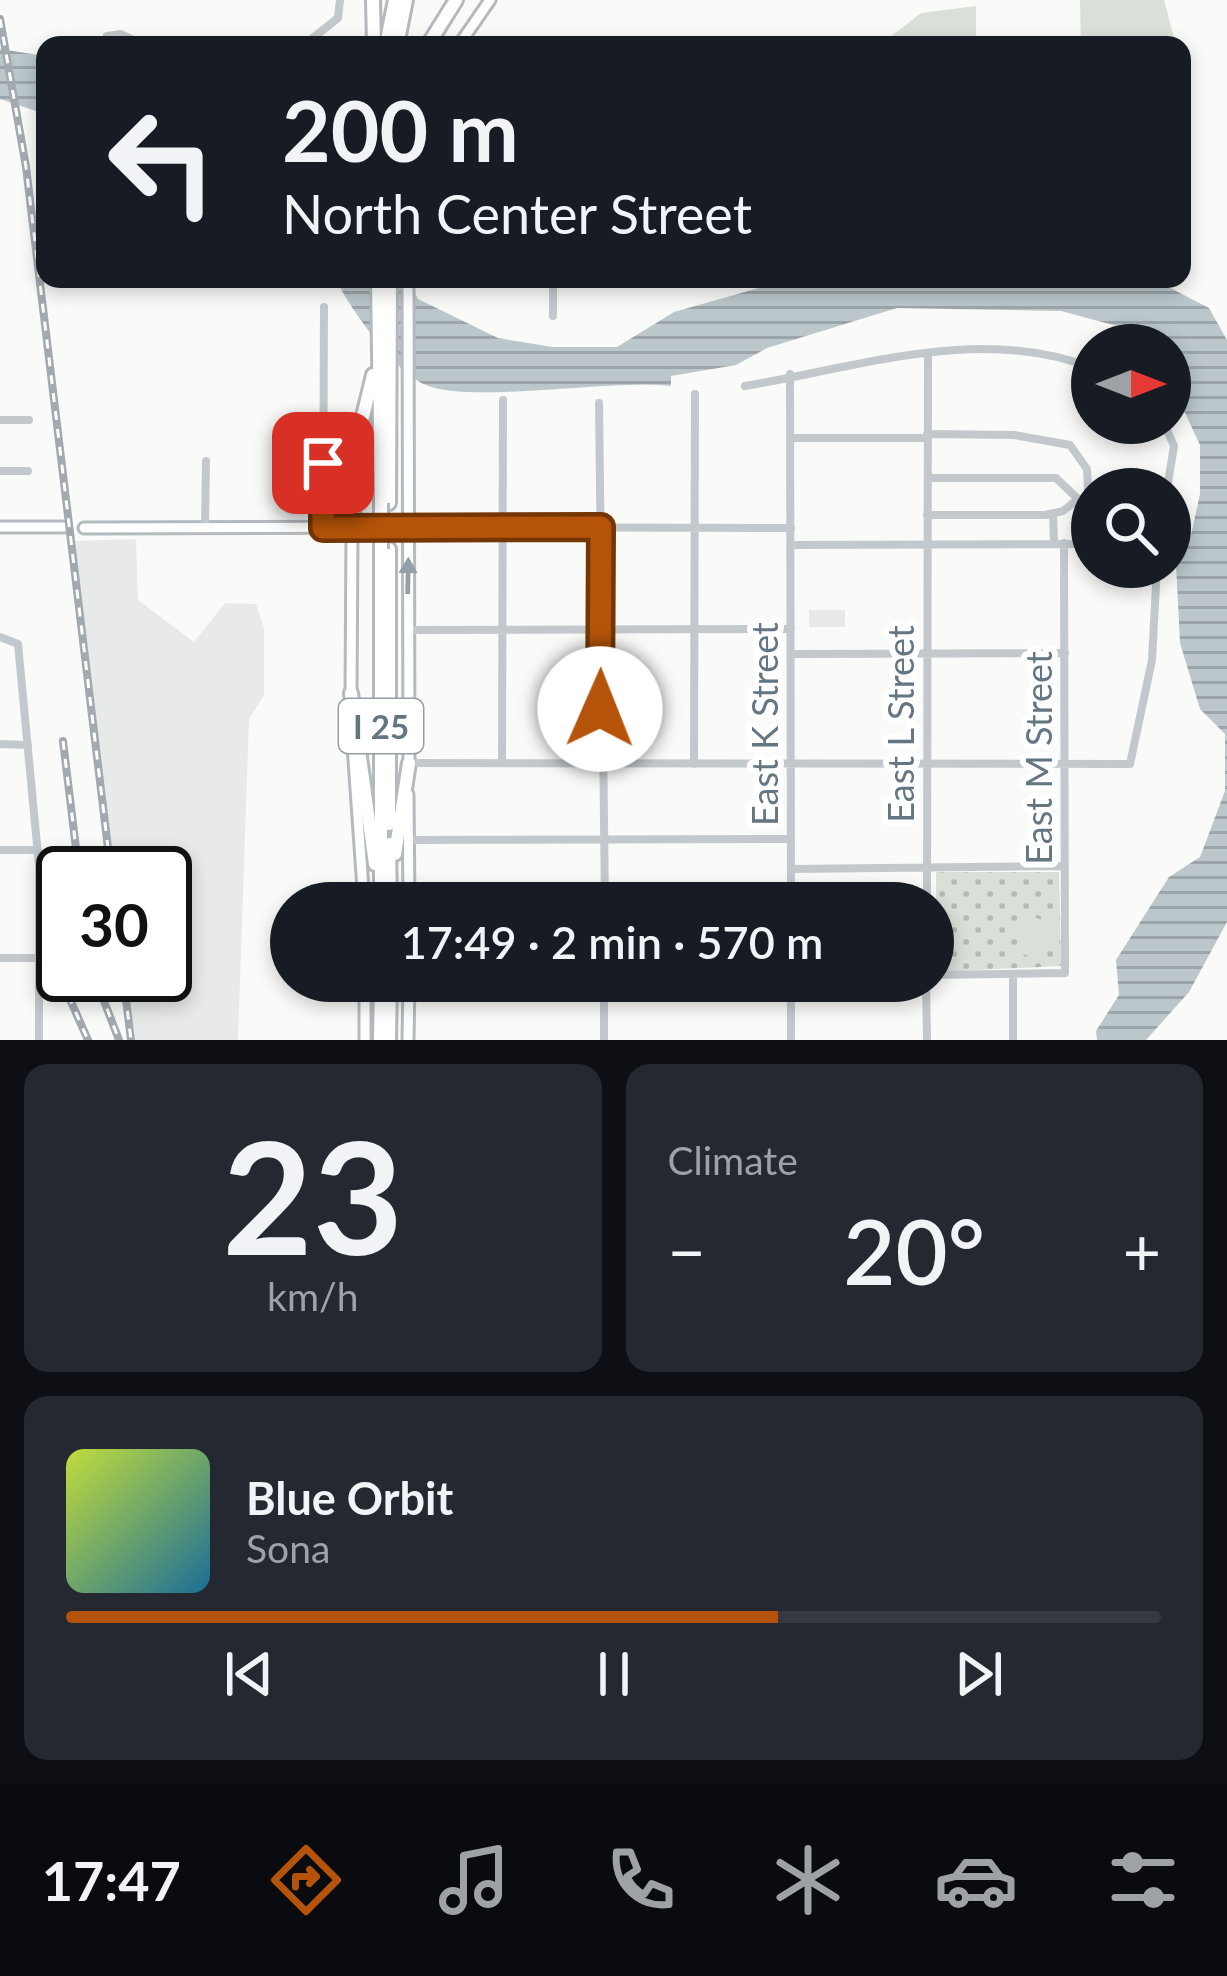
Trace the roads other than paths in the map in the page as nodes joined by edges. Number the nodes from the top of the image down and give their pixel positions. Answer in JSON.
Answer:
{"nodes":[{"id":1,"x":340,"y":0,"type":"edge"},
{"id":2,"x":373,"y":0,"type":"edge"},
{"id":3,"x":394,"y":0,"type":"edge"},
{"id":4,"x":406,"y":0,"type":"edge"},
{"id":5,"x":456,"y":0,"type":"edge"},
{"id":6,"x":490,"y":0,"type":"edge"},
{"id":7,"x":106,"y":36,"type":"dead end"},
{"id":8,"x":125,"y":36,"type":"edge"},
{"id":9,"x":315,"y":36,"type":"edge"},
{"id":10,"x":374,"y":36,"type":"edge"},
{"id":11,"x":388,"y":36,"type":"edge"},
{"id":12,"x":399,"y":36,"type":"edge"},
{"id":13,"x":434,"y":36,"type":"edge"},
{"id":14,"x":465,"y":36,"type":"edge"},
{"id":15,"x":378,"y":288,"type":"edge"},
{"id":16,"x":390,"y":288,"type":"edge"},
{"id":17,"x":408,"y":288,"type":"edge"},
{"id":18,"x":553,"y":288,"type":"edge"},
{"id":19,"x":324,"y":307,"type":"dead end"},
{"id":20,"x":553,"y":316,"type":"dead end"},
{"id":21,"x":928,"y":354,"type":"junction"},
{"id":22,"x":378,"y":357,"type":"junction"},
{"id":23,"x":1071,"y":360,"type":"edge"},
{"id":24,"x":790,"y":374,"type":"junction"},
{"id":25,"x":746,"y":386,"type":"dead end"},
{"id":26,"x":695,"y":394,"type":"dead end"},
{"id":27,"x":503,"y":400,"type":"dead end"},
{"id":28,"x":599,"y":403,"type":"dead end"},
{"id":29,"x":0,"y":420,"type":"edge"},
{"id":30,"x":29,"y":420,"type":"dead end"},
{"id":31,"x":927,"y":436,"type":"junction"},
{"id":32,"x":790,"y":438,"type":"junction"},
{"id":33,"x":206,"y":461,"type":"dead end"},
{"id":34,"x":1087,"y":468,"type":"edge"},
{"id":35,"x":0,"y":471,"type":"edge"},
{"id":36,"x":28,"y":471,"type":"dead end"},
{"id":37,"x":928,"y":478,"type":"junction"},
{"id":38,"x":1071,"y":490,"type":"edge"},
{"id":39,"x":385,"y":503,"type":"junction"},
{"id":40,"x":1071,"y":505,"type":"edge"},
{"id":41,"x":1053,"y":513,"type":"junction"},
{"id":42,"x":927,"y":515,"type":"junction"},
{"id":43,"x":502,"y":526,"type":"junction"},
{"id":44,"x":0,"y":527,"type":"edge"},
{"id":45,"x":64,"y":527,"type":"dead end"},
{"id":46,"x":408,"y":527,"type":"junction"},
{"id":47,"x":601,"y":527,"type":"junction"},
{"id":48,"x":84,"y":528,"type":"dead end"},
{"id":49,"x":323,"y":528,"type":"junction"},
{"id":50,"x":696,"y":528,"type":"junction"},
{"id":51,"x":352,"y":529,"type":"junction"},
{"id":52,"x":790,"y":529,"type":"junction"},
{"id":53,"x":205,"y":530,"type":"junction"},
{"id":54,"x":1059,"y":543,"type":"junction"},
{"id":55,"x":1071,"y":543,"type":"edge"},
{"id":56,"x":926,"y":544,"type":"junction"},
{"id":57,"x":790,"y":545,"type":"junction"},
{"id":58,"x":1156,"y":588,"type":"edge"},
{"id":59,"x":407,"y":629,"type":"junction"},
{"id":60,"x":502,"y":629,"type":"junction"},
{"id":61,"x":601,"y":629,"type":"junction"},
{"id":62,"x":695,"y":629,"type":"junction"},
{"id":63,"x":791,"y":629,"type":"junction"},
{"id":64,"x":0,"y":637,"type":"edge"},
{"id":65,"x":928,"y":653,"type":"junction"},
{"id":66,"x":1065,"y":653,"type":"junction"},
{"id":67,"x":791,"y":654,"type":"junction"},
{"id":68,"x":351,"y":693,"type":"junction"},
{"id":69,"x":0,"y":744,"type":"edge"},
{"id":70,"x":28,"y":745,"type":"junction"},
{"id":71,"x":409,"y":763,"type":"junction"},
{"id":72,"x":502,"y":764,"type":"junction"},
{"id":73,"x":603,"y":764,"type":"junction"},
{"id":74,"x":694,"y":764,"type":"junction"},
{"id":75,"x":791,"y":764,"type":"junction"},
{"id":76,"x":928,"y":764,"type":"junction"},
{"id":77,"x":1065,"y":765,"type":"junction"},
{"id":78,"x":604,"y":839,"type":"junction"},
{"id":79,"x":791,"y":839,"type":"junction"},
{"id":80,"x":408,"y":840,"type":"junction"},
{"id":81,"x":38,"y":846,"type":"edge"},
{"id":82,"x":0,"y":850,"type":"edge"},
{"id":83,"x":36,"y":850,"type":"edge"},
{"id":84,"x":1064,"y":866,"type":"junction"},
{"id":85,"x":927,"y":868,"type":"junction"},
{"id":86,"x":791,"y":869,"type":"junction"},
{"id":87,"x":363,"y":882,"type":"edge"},
{"id":88,"x":382,"y":882,"type":"edge"},
{"id":89,"x":385,"y":882,"type":"edge"},
{"id":90,"x":389,"y":882,"type":"edge"},
{"id":91,"x":409,"y":882,"type":"edge"},
{"id":92,"x":604,"y":882,"type":"edge"},
{"id":93,"x":791,"y":882,"type":"edge"},
{"id":94,"x":927,"y":882,"type":"edge"},
{"id":95,"x":0,"y":958,"type":"edge"},
{"id":96,"x":36,"y":958,"type":"edge"},
{"id":97,"x":1013,"y":974,"type":"junction"},
{"id":98,"x":954,"y":977,"type":"edge"},
{"id":99,"x":38,"y":1002,"type":"edge"},
{"id":100,"x":365,"y":1002,"type":"edge"},
{"id":101,"x":380,"y":1002,"type":"edge"},
{"id":102,"x":390,"y":1002,"type":"edge"},
{"id":103,"x":409,"y":1002,"type":"edge"},
{"id":104,"x":604,"y":1002,"type":"edge"},
{"id":105,"x":791,"y":1002,"type":"edge"},
{"id":106,"x":928,"y":1002,"type":"edge"},
{"id":107,"x":38,"y":1040,"type":"edge"},
{"id":108,"x":365,"y":1040,"type":"edge"},
{"id":109,"x":380,"y":1040,"type":"edge"},
{"id":110,"x":389,"y":1040,"type":"edge"},
{"id":111,"x":408,"y":1040,"type":"edge"},
{"id":112,"x":604,"y":1040,"type":"edge"},
{"id":113,"x":791,"y":1040,"type":"edge"},
{"id":114,"x":926,"y":1040,"type":"edge"},
{"id":115,"x":1013,"y":1040,"type":"edge"}],
"edges":[{"from":1,"to":9,"type":"street"},
{"from":2,"to":10,"type":"highway"},
{"from":3,"to":11,"type":"highway"},
{"from":4,"to":12,"type":"highway"},
{"from":5,"to":13,"type":"highway"},
{"from":6,"to":14,"type":"main road"},
{"from":7,"to":8,"type":"street"},
{"from":15,"to":22,"type":"highway","number":"I 25"},
{"from":16,"to":39,"type":"highway","number":"I 25"},
{"from":17,"to":46,"type":"main road"},
{"from":18,"to":20,"type":"street"},
{"from":19,"to":49,"type":"street"},
{"from":21,"to":23,"type":"street"},
{"from":21,"to":24,"type":"street"},
{"from":21,"to":31,"type":"street","name":"East L Street"},
{"from":22,"to":39,"type":"highway","number":"I 25"},
{"from":22,"to":51,"type":"highway"},
{"from":24,"to":25,"type":"street"},
{"from":24,"to":32,"type":"street","name":"East K Street"},
{"from":26,"to":50,"type":"street"},
{"from":27,"to":43,"type":"street"},
{"from":28,"to":47,"type":"street"},
{"from":29,"to":30,"type":"street"},
{"from":31,"to":32,"type":"street"},
{"from":31,"to":34,"type":"street"},
{"from":31,"to":37,"type":"street","name":"East L Street"},
{"from":32,"to":52,"type":"street","name":"East K Street"},
{"from":33,"to":53,"type":"street"},
{"from":35,"to":36,"type":"street"},
{"from":37,"to":38,"type":"street"},
{"from":37,"to":42,"type":"street","name":"East L Street"},
{"from":39,"to":89,"type":"highway","number":"I 25","bridge":true},
{"from":40,"to":41,"type":"street"},
{"from":41,"to":42,"type":"street"},
{"from":41,"to":54,"type":"street","name":"East M Street"},
{"from":42,"to":56,"type":"street","name":"East L Street"},
{"from":43,"to":46,"type":"street"},
{"from":43,"to":47,"type":"street"},
{"from":43,"to":60,"type":"street"},
{"from":44,"to":45,"type":"main road"},
{"from":46,"to":51,"type":"main road"},
{"from":59,"to":46,"type":"main road","one_way":true},
{"from":47,"to":50,"type":"street"},
{"from":47,"to":61,"type":"street"},
{"from":48,"to":53,"type":"main road"},
{"from":49,"to":51,"type":"main road"},
{"from":49,"to":53,"type":"main road"},
{"from":50,"to":52,"type":"street"},
{"from":50,"to":62,"type":"street"},
{"from":51,"to":68,"type":"main road"},
{"from":52,"to":57,"type":"street","name":"East K Street"},
{"from":54,"to":55,"type":"street"},
{"from":54,"to":56,"type":"street"},
{"from":54,"to":66,"type":"street","name":"East M Street"},
{"from":56,"to":57,"type":"street"},
{"from":56,"to":65,"type":"street","name":"East L Street"},
{"from":57,"to":63,"type":"street","name":"East K Street"},
{"from":58,"to":77,"type":"street"},
{"from":59,"to":60,"type":"street"},
{"from":59,"to":71,"type":"main road"},
{"from":60,"to":61,"type":"street"},
{"from":60,"to":72,"type":"street"},
{"from":61,"to":62,"type":"street"},
{"from":61,"to":73,"type":"street"},
{"from":62,"to":63,"type":"street"},
{"from":62,"to":74,"type":"street"},
{"from":63,"to":67,"type":"street","name":"East K Street"},
{"from":64,"to":70,"type":"street"},
{"from":65,"to":66,"type":"street"},
{"from":65,"to":67,"type":"street"},
{"from":65,"to":76,"type":"street","name":"East L Street"},
{"from":66,"to":77,"type":"street","name":"East M Street"},
{"from":67,"to":75,"type":"street","name":"East K Street"},
{"from":68,"to":87,"type":"main road"},
{"from":68,"to":88,"type":"highway"},
{"from":69,"to":70,"type":"street"},
{"from":70,"to":81,"type":"street"},
{"from":71,"to":72,"type":"street"},
{"from":71,"to":80,"type":"main road"},
{"from":71,"to":90,"type":"highway"},
{"from":72,"to":73,"type":"street"},
{"from":73,"to":74,"type":"street"},
{"from":73,"to":78,"type":"street"},
{"from":74,"to":75,"type":"street"},
{"from":75,"to":76,"type":"street"},
{"from":75,"to":79,"type":"street","name":"East K Street"},
{"from":76,"to":77,"type":"street"},
{"from":76,"to":85,"type":"street","name":"East L Street"},
{"from":77,"to":84,"type":"street","name":"East M Street"},
{"from":78,"to":79,"type":"street"},
{"from":78,"to":80,"type":"street"},
{"from":78,"to":92,"type":"street"},
{"from":79,"to":86,"type":"street","name":"East K Street"},
{"from":80,"to":91,"type":"main road"},
{"from":82,"to":83,"type":"street"},
{"from":84,"to":85,"type":"street"},
{"from":84,"to":97,"type":"street","name":"East M Street"},
{"from":85,"to":86,"type":"street"},
{"from":85,"to":94,"type":"street","name":"East L Street"},
{"from":86,"to":93,"type":"street","name":"East K Street"},
{"from":95,"to":96,"type":"street"},
{"from":97,"to":98,"type":"street"},
{"from":97,"to":115,"type":"street"},
{"from":99,"to":107,"type":"street"},
{"from":100,"to":108,"type":"main road"},
{"from":101,"to":109,"type":"highway"},
{"from":102,"to":110,"type":"highway"},
{"from":103,"to":111,"type":"main road"},
{"from":104,"to":112,"type":"street"},
{"from":105,"to":113,"type":"street"},
{"from":106,"to":114,"type":"street"}]}
